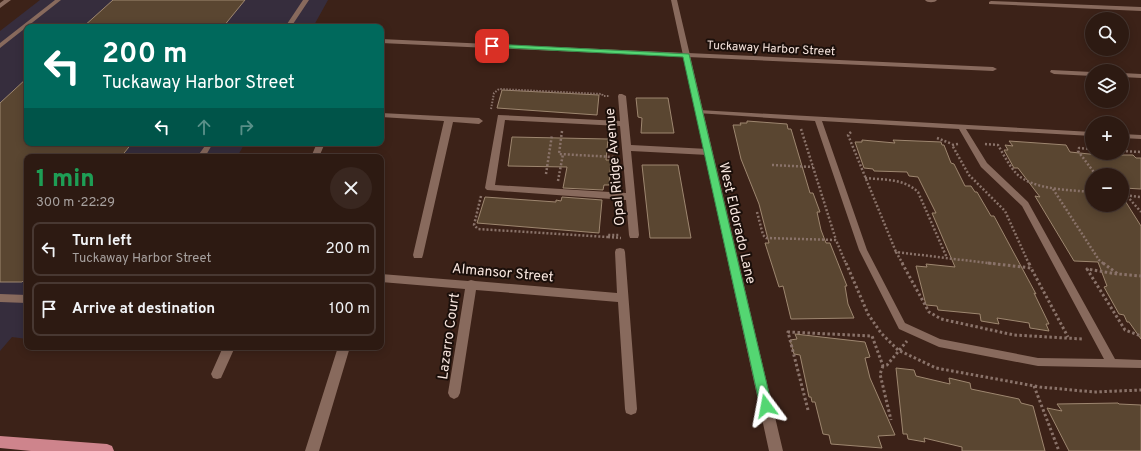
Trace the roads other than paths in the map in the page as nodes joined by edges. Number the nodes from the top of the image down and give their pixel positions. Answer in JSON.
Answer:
{"nodes":[{"id":1,"x":8,"y":0,"type":"edge"},
{"id":2,"x":58,"y":0,"type":"edge"},
{"id":3,"x":306,"y":0,"type":"edge"},
{"id":4,"x":674,"y":0,"type":"edge"},
{"id":5,"x":928,"y":0,"type":"edge"},
{"id":6,"x":934,"y":0,"type":"edge"},
{"id":7,"x":991,"y":3,"type":"dead end"},
{"id":8,"x":0,"y":6,"type":"edge"},
{"id":9,"x":1141,"y":9,"type":"edge"},
{"id":10,"x":28,"y":24,"type":"edge"},
{"id":11,"x":290,"y":24,"type":"edge"},
{"id":12,"x":24,"y":27,"type":"edge"},
{"id":13,"x":384,"y":41,"type":"edge"},
{"id":14,"x":0,"y":46,"type":"edge"},
{"id":15,"x":686,"y":56,"type":"junction"},
{"id":16,"x":993,"y":69,"type":"dead end"},
{"id":17,"x":1054,"y":72,"type":"dead end"},
{"id":18,"x":1085,"y":74,"type":"edge"},
{"id":19,"x":1129,"y":75,"type":"edge"},
{"id":20,"x":1141,"y":76,"type":"edge"},
{"id":21,"x":622,"y":96,"type":"road end"},
{"id":22,"x":699,"y":112,"type":"junction"},
{"id":23,"x":384,"y":115,"type":"edge"},
{"id":24,"x":449,"y":119,"type":"junction"},
{"id":25,"x":479,"y":121,"type":"dead end"},
{"id":26,"x":819,"y":122,"type":"junction"},
{"id":27,"x":624,"y":124,"type":"junction"},
{"id":28,"x":962,"y":128,"type":"junction"},
{"id":29,"x":1085,"y":134,"type":"edge"},
{"id":30,"x":1129,"y":136,"type":"edge"},
{"id":31,"x":1141,"y":137,"type":"edge"},
{"id":32,"x":626,"y":148,"type":"junction"},
{"id":33,"x":708,"y":152,"type":"junction"},
{"id":34,"x":631,"y":197,"type":"junction"},
{"id":35,"x":634,"y":235,"type":"road end"},
{"id":36,"x":620,"y":252,"type":"dead end"},
{"id":37,"x":418,"y":255,"type":"dead end"},
{"id":38,"x":384,"y":278,"type":"edge"},
{"id":39,"x":471,"y":284,"type":"junction"},
{"id":40,"x":0,"y":298,"type":"edge"},
{"id":41,"x":623,"y":298,"type":"junction"},
{"id":42,"x":24,"y":299,"type":"edge"},
{"id":43,"x":228,"y":350,"type":"edge"},
{"id":44,"x":343,"y":350,"type":"edge"},
{"id":45,"x":1111,"y":362,"type":"junction"},
{"id":46,"x":1141,"y":364,"type":"edge"},
{"id":47,"x":217,"y":374,"type":"dead end"},
{"id":48,"x":454,"y":393,"type":"dead end"},
{"id":49,"x":631,"y":408,"type":"dead end"},
{"id":50,"x":0,"y":442,"type":"edge"},
{"id":51,"x":107,"y":451,"type":"edge"},
{"id":52,"x":312,"y":451,"type":"edge"},
{"id":53,"x":776,"y":451,"type":"edge"}],
"edges":[{"from":1,"to":8,"type":"street"},
{"from":2,"to":10,"type":"lane"},
{"from":3,"to":11,"type":"lane"},
{"from":4,"to":15,"type":"street","name":"West Eldorado Lane"},
{"from":5,"to":6,"type":"street"},
{"from":7,"to":9,"type":"street"},
{"from":12,"to":14,"type":"lane"},
{"from":13,"to":15,"type":"street","name":"Tuckaway Harbor Street"},
{"from":15,"to":16,"type":"street","name":"Tuckaway Harbor Street"},
{"from":15,"to":22,"type":"street","name":"West Eldorado Lane"},
{"from":17,"to":18,"type":"street"},
{"from":19,"to":20,"type":"street"},
{"from":21,"to":27,"type":"street","name":"Opal Ridge Avenue"},
{"from":22,"to":26,"type":"lane"},
{"from":22,"to":33,"type":"street","name":"West Eldorado Lane"},
{"from":23,"to":24,"type":"street"},
{"from":24,"to":25,"type":"street"},
{"from":24,"to":37,"type":"street"},
{"from":26,"to":28,"type":"lane"},
{"from":26,"to":45,"type":"lane"},
{"from":27,"to":32,"type":"street","name":"Opal Ridge Avenue"},
{"from":27,"to":34,"type":"street"},
{"from":28,"to":29,"type":"lane"},
{"from":28,"to":45,"type":"lane"},
{"from":30,"to":31,"type":"lane"},
{"from":32,"to":33,"type":"street"},
{"from":32,"to":34,"type":"street","name":"Opal Ridge Avenue"},
{"from":33,"to":53,"type":"street","name":"West Eldorado Lane"},
{"from":34,"to":35,"type":"street","name":"Opal Ridge Avenue"},
{"from":36,"to":41,"type":"street"},
{"from":38,"to":39,"type":"street","name":"Almansor Street"},
{"from":39,"to":41,"type":"street","name":"Almansor Street"},
{"from":39,"to":48,"type":"street","name":"Lazarro Court"},
{"from":40,"to":42,"type":"lane"},
{"from":41,"to":49,"type":"street"},
{"from":43,"to":47,"type":"street"},
{"from":44,"to":52,"type":"street"},
{"from":45,"to":46,"type":"lane"},
{"from":50,"to":51,"type":"main road"}]}
